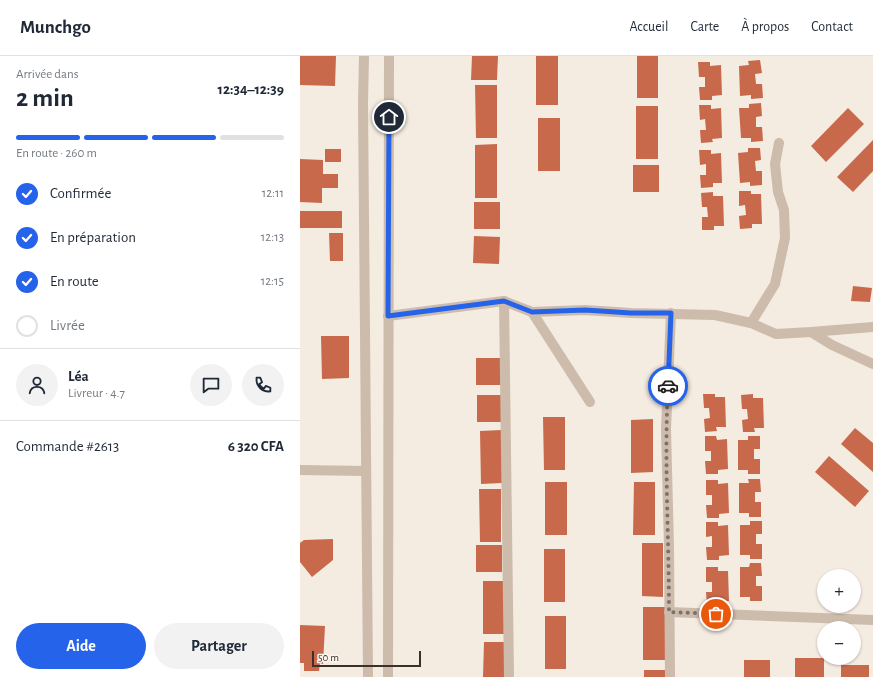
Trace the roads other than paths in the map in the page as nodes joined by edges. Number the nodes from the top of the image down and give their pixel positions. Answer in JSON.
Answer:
{"nodes":[{"id":1,"x":364,"y":56,"type":"edge"},
{"id":2,"x":389,"y":56,"type":"edge"},
{"id":3,"x":779,"y":143,"type":"dead end"},
{"id":4,"x":504,"y":301,"type":"junction"},
{"id":5,"x":532,"y":312,"type":"junction"},
{"id":6,"x":671,"y":313,"type":"junction"},
{"id":7,"x":388,"y":316,"type":"junction"},
{"id":8,"x":751,"y":322,"type":"junction"},
{"id":9,"x":873,"y":327,"type":"edge"},
{"id":10,"x":811,"y":332,"type":"junction"},
{"id":11,"x":873,"y":364,"type":"edge"},
{"id":12,"x":590,"y":402,"type":"dead end"},
{"id":13,"x":300,"y":470,"type":"edge"},
{"id":14,"x":366,"y":471,"type":"junction"},
{"id":15,"x":669,"y":612,"type":"junction"},
{"id":16,"x":873,"y":620,"type":"edge"},
{"id":17,"x":368,"y":677,"type":"edge"},
{"id":18,"x":388,"y":677,"type":"edge"},
{"id":19,"x":509,"y":677,"type":"edge"},
{"id":20,"x":670,"y":677,"type":"edge"}],
"edges":[{"from":1,"to":14,"type":"street"},
{"from":2,"to":7,"type":"street"},
{"from":3,"to":8,"type":"street"},
{"from":4,"to":5,"type":"street"},
{"from":4,"to":7,"type":"street"},
{"from":4,"to":19,"type":"street"},
{"from":5,"to":6,"type":"street"},
{"from":5,"to":12,"type":"street"},
{"from":6,"to":8,"type":"street"},
{"from":6,"to":15,"type":"street"},
{"from":7,"to":18,"type":"street"},
{"from":8,"to":10,"type":"street"},
{"from":9,"to":10,"type":"street"},
{"from":10,"to":11,"type":"street"},
{"from":13,"to":14,"type":"street"},
{"from":14,"to":17,"type":"street"},
{"from":15,"to":16,"type":"street"},
{"from":15,"to":20,"type":"street"}]}
